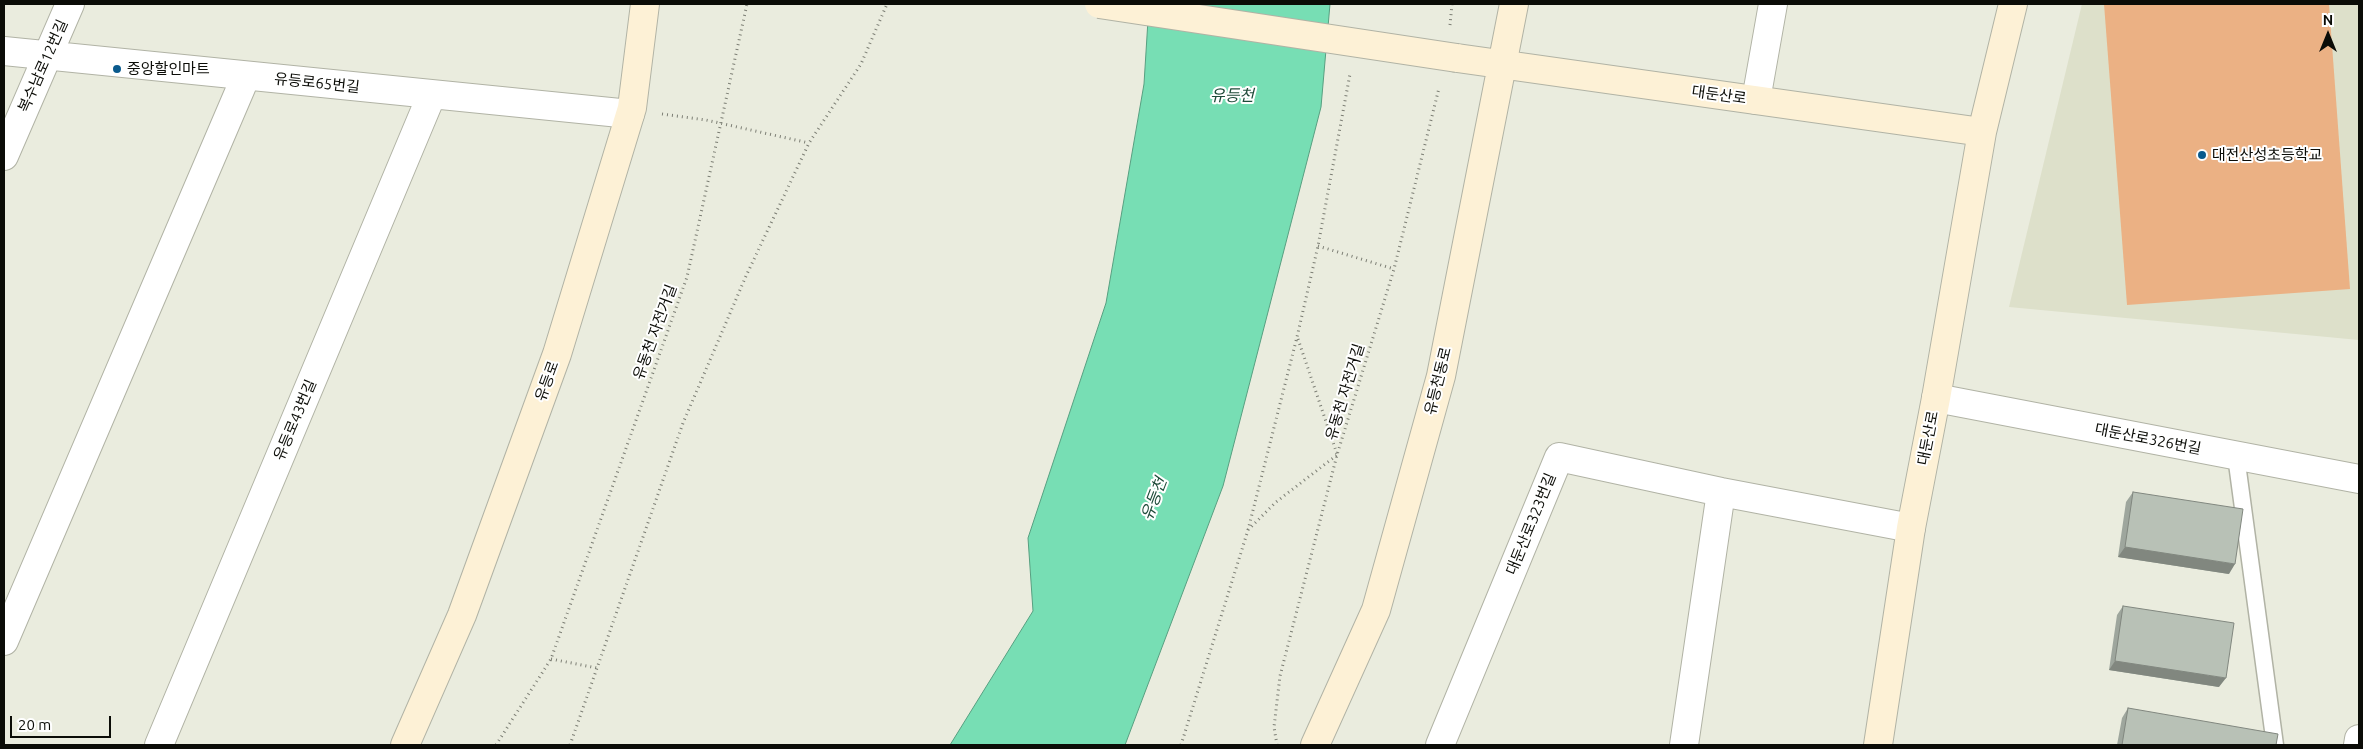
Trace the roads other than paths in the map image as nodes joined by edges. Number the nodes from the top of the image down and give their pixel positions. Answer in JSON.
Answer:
{"nodes":[{"id":1,"x":70,"y":4,"type":"edge"},
{"id":2,"x":645,"y":4,"type":"edge"},
{"id":3,"x":1100,"y":4,"type":"edge"},
{"id":4,"x":1514,"y":4,"type":"edge"},
{"id":5,"x":1773,"y":4,"type":"edge"},
{"id":6,"x":2013,"y":4,"type":"edge"},
{"id":7,"x":4,"y":51,"type":"edge"},
{"id":8,"x":47,"y":56,"type":"junction"},
{"id":9,"x":1503,"y":66,"type":"junction"},
{"id":10,"x":246,"y":76,"type":"junction"},
{"id":11,"x":432,"y":94,"type":"junction"},
{"id":12,"x":1756,"y":100,"type":"junction"},
{"id":13,"x":642,"y":113,"type":"junction"},
{"id":14,"x":1982,"y":132,"type":"junction"},
{"id":15,"x":4,"y":156,"type":"edge"},
{"id":16,"x":1936,"y":398,"type":"junction"},
{"id":17,"x":2236,"y":456,"type":"junction"},
{"id":18,"x":2359,"y":479,"type":"edge"},
{"id":19,"x":1722,"y":492,"type":"junction"},
{"id":20,"x":1911,"y":528,"type":"junction"},
{"id":21,"x":4,"y":641,"type":"edge"},
{"id":22,"x":2359,"y":739,"type":"edge"},
{"id":23,"x":159,"y":745,"type":"edge"},
{"id":24,"x":405,"y":745,"type":"edge"},
{"id":25,"x":1314,"y":745,"type":"edge"},
{"id":26,"x":1440,"y":745,"type":"edge"},
{"id":27,"x":1684,"y":745,"type":"edge"},
{"id":28,"x":1878,"y":745,"type":"edge"},
{"id":29,"x":2275,"y":745,"type":"edge"},
{"id":30,"x":2358,"y":745,"type":"edge"}],
"edges":[{"from":1,"to":8,"type":"street","name":"복수남로12번길"},
{"from":2,"to":13,"type":"street","name":"유등로"},
{"from":3,"to":9,"type":"street","name":"대둔산로","bridge":true},
{"from":4,"to":9,"type":"street","name":"유등천동로"},
{"from":5,"to":12,"type":"street"},
{"from":6,"to":14,"type":"street","name":"대둔산로"},
{"from":7,"to":8,"type":"street","name":"유등로65번길"},
{"from":8,"to":10,"type":"street","name":"유등로65번길"},
{"from":8,"to":15,"type":"street","name":"복수남로12번길"},
{"from":9,"to":12,"type":"street","name":"대둔산로"},
{"from":9,"to":25,"type":"street","name":"유등천동로"},
{"from":10,"to":11,"type":"street","name":"유등로65번길"},
{"from":10,"to":21,"type":"street"},
{"from":11,"to":13,"type":"street","name":"유등로65번길"},
{"from":11,"to":23,"type":"street","name":"유등로43번길"},
{"from":12,"to":14,"type":"street","name":"대둔산로"},
{"from":13,"to":24,"type":"street","name":"유등로"},
{"from":14,"to":16,"type":"street","name":"대둔산로"},
{"from":16,"to":17,"type":"street","name":"대둔산로326번길"},
{"from":16,"to":20,"type":"street","name":"대둔산로"},
{"from":17,"to":18,"type":"street","name":"대둔산로326번길"},
{"from":17,"to":29,"type":"lane"},
{"from":19,"to":20,"type":"street","name":"대둔산로323번길"},
{"from":19,"to":26,"type":"street","name":"대둔산로323번길"},
{"from":19,"to":27,"type":"street"},
{"from":20,"to":28,"type":"street","name":"대둔산로"},
{"from":22,"to":30,"type":"street"}]}
